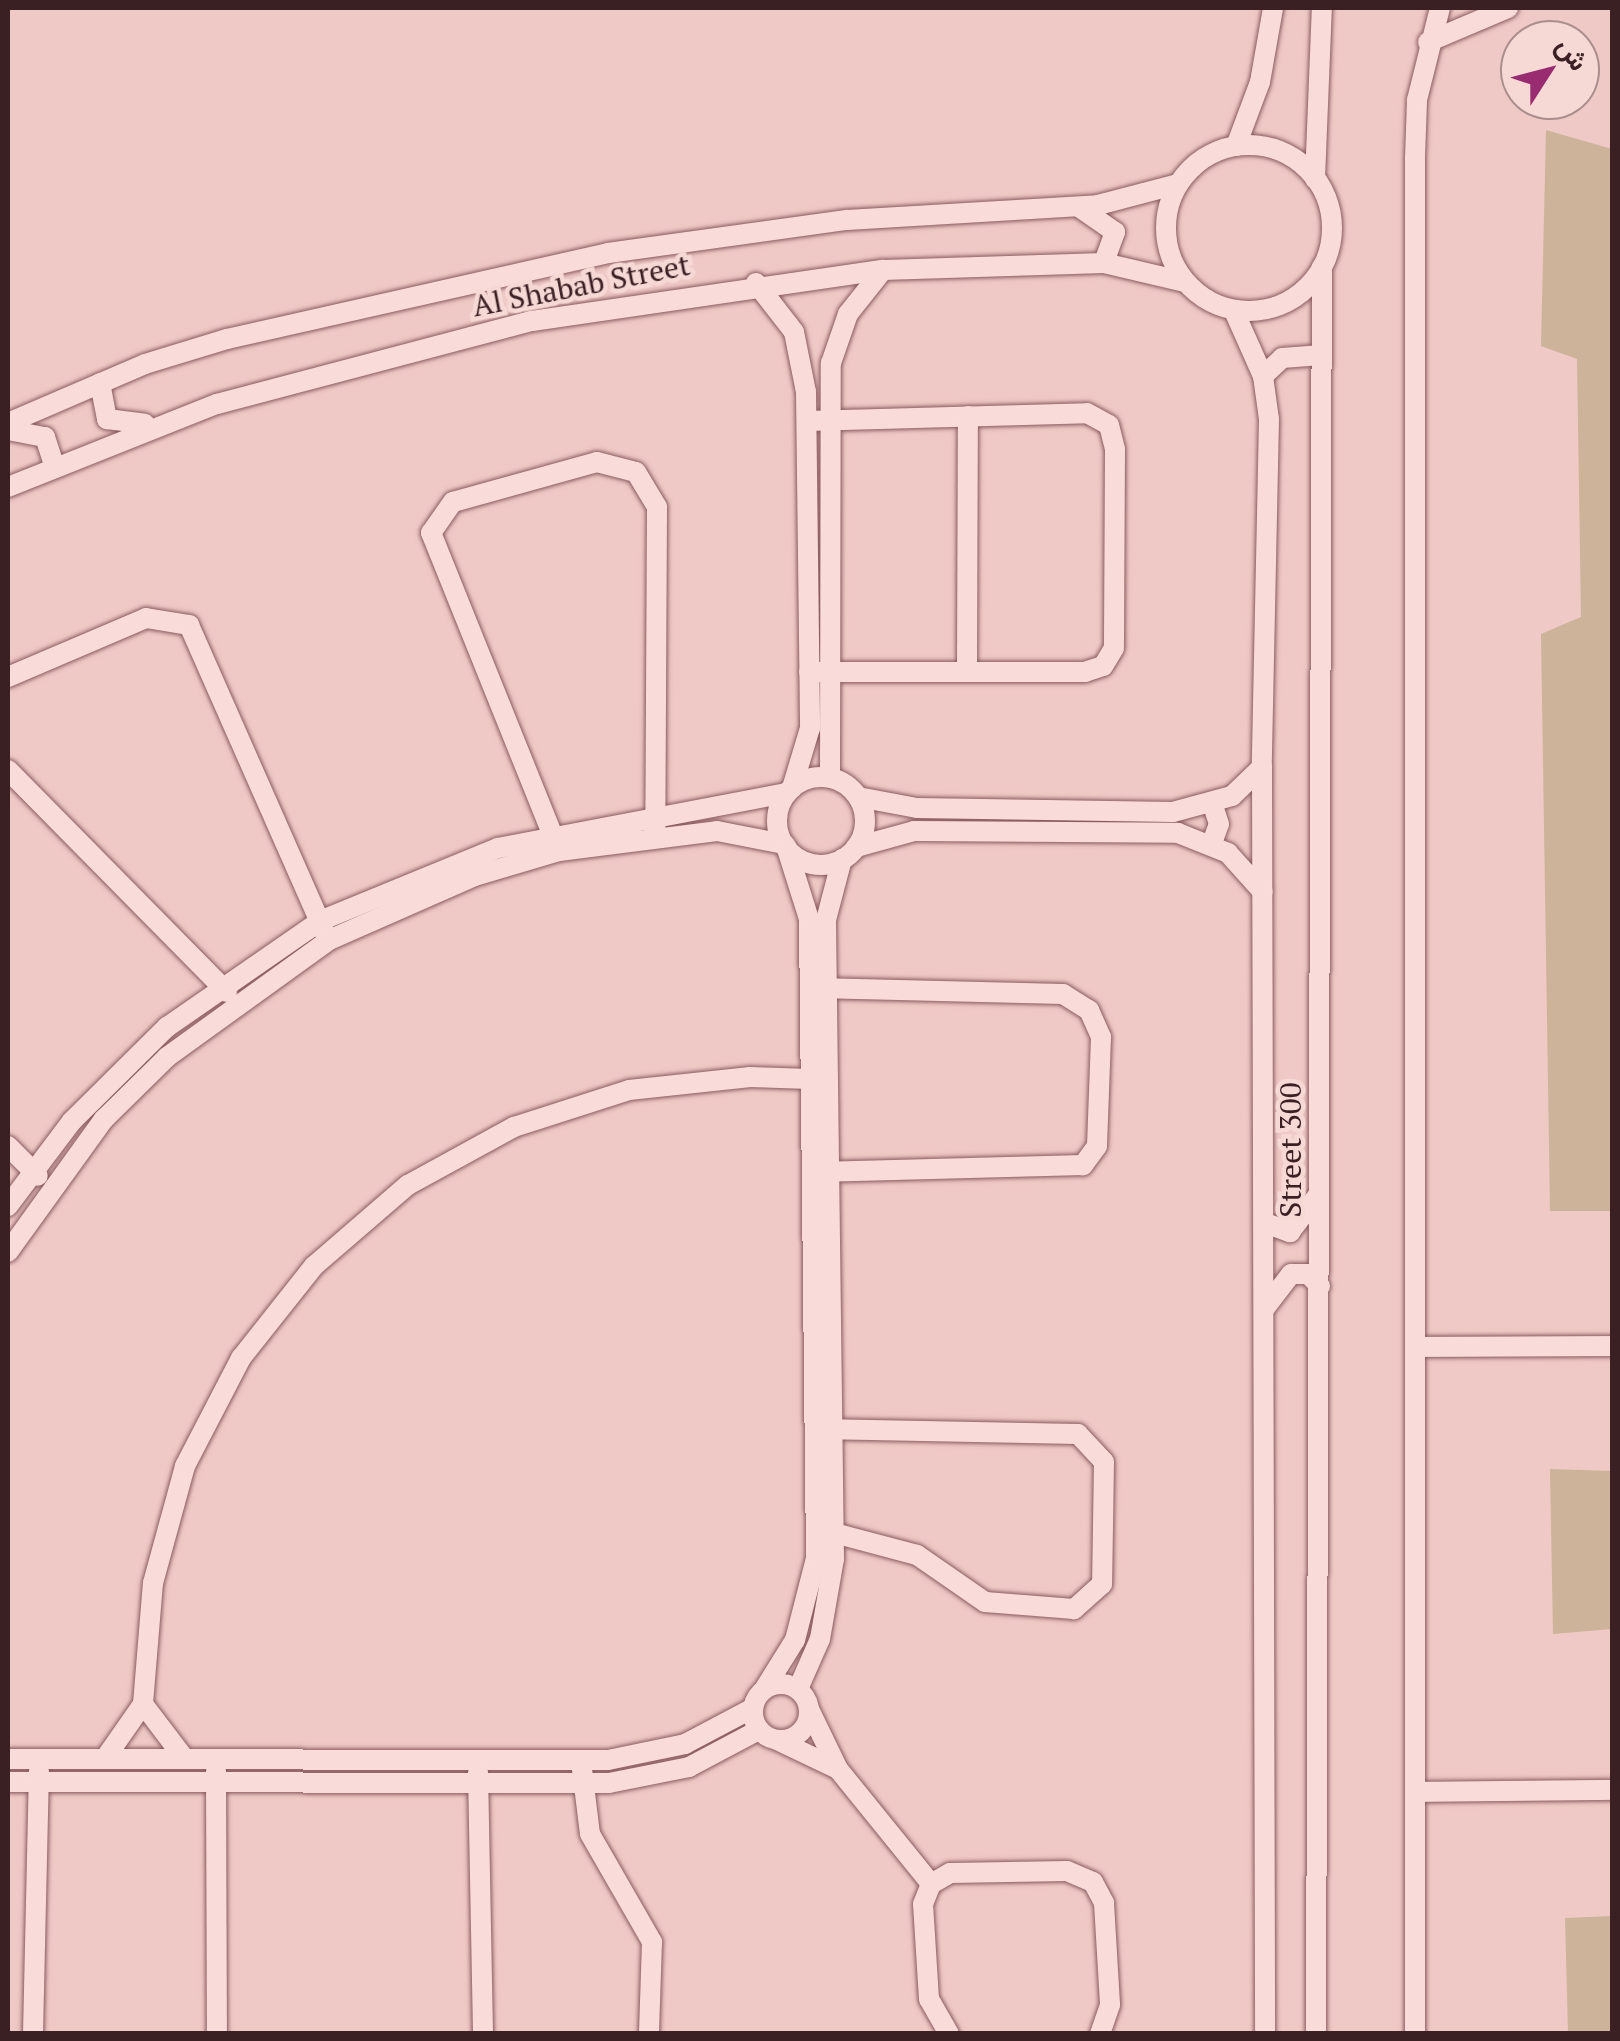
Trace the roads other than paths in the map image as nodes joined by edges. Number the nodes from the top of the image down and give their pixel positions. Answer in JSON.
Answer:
{"nodes":[{"id":1,"x":1273,"y":8,"type":"edge"},
{"id":2,"x":1322,"y":8,"type":"edge"},
{"id":3,"x":1440,"y":8,"type":"edge"},
{"id":4,"x":1508,"y":8,"type":"edge"},
{"id":5,"x":1428,"y":42,"type":"junction"},
{"id":6,"x":1236,"y":146,"type":"junction"},
{"id":7,"x":1316,"y":179,"type":"junction"},
{"id":8,"x":1178,"y":184,"type":"junction"},
{"id":9,"x":1077,"y":206,"type":"junction"},
{"id":10,"x":1104,"y":262,"type":"junction"},
{"id":11,"x":1322,"y":267,"type":"junction"},
{"id":12,"x":882,"y":270,"type":"junction"},
{"id":13,"x":1185,"y":282,"type":"junction"},
{"id":14,"x":756,"y":283,"type":"junction"},
{"id":15,"x":1234,"y":312,"type":"junction"},
{"id":16,"x":1322,"y":356,"type":"junction"},
{"id":17,"x":1263,"y":376,"type":"junction"},
{"id":18,"x":100,"y":384,"type":"junction"},
{"id":19,"x":968,"y":416,"type":"junction"},
{"id":20,"x":830,"y":420,"type":"junction"},
{"id":21,"x":807,"y":421,"type":"junction"},
{"id":22,"x":161,"y":423,"type":"junction"},
{"id":23,"x":8,"y":427,"type":"edge"},
{"id":24,"x":54,"y":465,"type":"junction"},
{"id":25,"x":8,"y":487,"type":"edge"},
{"id":26,"x":820,"y":672,"type":"junction"},
{"id":27,"x":968,"y":672,"type":"junction"},
{"id":28,"x":8,"y":677,"type":"edge"},
{"id":29,"x":1262,"y":768,"type":"junction"},
{"id":30,"x":8,"y":770,"type":"edge"},
{"id":31,"x":830,"y":778,"type":"junction"},
{"id":32,"x":789,"y":791,"type":"junction"},
{"id":33,"x":858,"y":797,"type":"junction"},
{"id":34,"x":1213,"y":805,"type":"junction"},
{"id":35,"x":656,"y":827,"type":"junction"},
{"id":36,"x":556,"y":842,"type":"junction"},
{"id":37,"x":1212,"y":843,"type":"junction"},
{"id":38,"x":785,"y":845,"type":"junction"},
{"id":39,"x":849,"y":853,"type":"junction"},
{"id":40,"x":1262,"y":892,"type":"junction"},
{"id":41,"x":325,"y":931,"type":"junction"},
{"id":42,"x":220,"y":984,"type":"junction"},
{"id":43,"x":819,"y":988,"type":"junction"},
{"id":44,"x":235,"y":1001,"type":"junction"},
{"id":45,"x":810,"y":1079,"type":"junction"},
{"id":46,"x":8,"y":1146,"type":"edge"},
{"id":47,"x":31,"y":1169,"type":"junction"},
{"id":48,"x":821,"y":1172,"type":"junction"},
{"id":49,"x":49,"y":1188,"type":"junction"},
{"id":50,"x":1320,"y":1193,"type":"junction"},
{"id":51,"x":8,"y":1206,"type":"edge"},
{"id":52,"x":1264,"y":1222,"type":"junction"},
{"id":53,"x":8,"y":1252,"type":"edge"},
{"id":54,"x":1320,"y":1286,"type":"junction"},
{"id":55,"x":1265,"y":1308,"type":"junction"},
{"id":56,"x":1612,"y":1346,"type":"edge"},
{"id":57,"x":1416,"y":1348,"type":"junction"},
{"id":58,"x":823,"y":1429,"type":"junction"},
{"id":59,"x":825,"y":1530,"type":"junction"},
{"id":60,"x":764,"y":1688,"type":"junction"},
{"id":61,"x":798,"y":1689,"type":"junction"},
{"id":62,"x":143,"y":1704,"type":"junction"},
{"id":63,"x":753,"y":1708,"type":"junction"},
{"id":64,"x":809,"y":1709,"type":"junction"},
{"id":65,"x":768,"y":1735,"type":"junction"},
{"id":66,"x":106,"y":1757,"type":"junction"},
{"id":67,"x":216,"y":1757,"type":"junction"},
{"id":68,"x":39,"y":1758,"type":"junction"},
{"id":69,"x":184,"y":1758,"type":"junction"},
{"id":70,"x":8,"y":1760,"type":"edge"},
{"id":71,"x":478,"y":1760,"type":"junction"},
{"id":72,"x":582,"y":1761,"type":"junction"},
{"id":73,"x":838,"y":1769,"type":"junction"},
{"id":74,"x":8,"y":1782,"type":"edge"},
{"id":75,"x":39,"y":1782,"type":"junction"},
{"id":76,"x":217,"y":1782,"type":"junction"},
{"id":77,"x":581,"y":1783,"type":"junction"},
{"id":78,"x":478,"y":1785,"type":"junction"},
{"id":79,"x":1612,"y":1790,"type":"edge"},
{"id":80,"x":1417,"y":1792,"type":"junction"},
{"id":81,"x":931,"y":1884,"type":"junction"},
{"id":82,"x":33,"y":2034,"type":"edge"},
{"id":83,"x":216,"y":2034,"type":"edge"},
{"id":84,"x":483,"y":2034,"type":"edge"},
{"id":85,"x":649,"y":2034,"type":"edge"},
{"id":86,"x":949,"y":2034,"type":"edge"},
{"id":87,"x":1100,"y":2034,"type":"edge"},
{"id":88,"x":1265,"y":2034,"type":"edge"},
{"id":89,"x":1316,"y":2034,"type":"edge"},
{"id":90,"x":1415,"y":2034,"type":"edge"}],
"edges":[{"from":1,"to":6,"type":"street"},
{"from":2,"to":7,"type":"street"},
{"from":3,"to":5,"type":"street"},
{"from":4,"to":5,"type":"street"},
{"from":5,"to":57,"type":"street"},
{"from":6,"to":7,"type":"street"},
{"from":6,"to":8,"type":"street"},
{"from":7,"to":11,"type":"street"},
{"from":8,"to":9,"type":"street","name":"Al Shabab Street"},
{"from":8,"to":13,"type":"street"},
{"from":9,"to":10,"type":"street"},
{"from":9,"to":18,"type":"street","name":"Al Shabab Street"},
{"from":10,"to":12,"type":"street","name":"Al Shabab Street"},
{"from":10,"to":13,"type":"street","name":"Al Shabab Street"},
{"from":11,"to":15,"type":"street"},
{"from":11,"to":16,"type":"street","name":"Street 300"},
{"from":12,"to":14,"type":"street","name":"Al Shabab Street"},
{"from":12,"to":20,"type":"street"},
{"from":13,"to":15,"type":"street"},
{"from":14,"to":21,"type":"street"},
{"from":14,"to":22,"type":"street","name":"Al Shabab Street"},
{"from":15,"to":17,"type":"street","name":"Street 300"},
{"from":16,"to":17,"type":"street"},
{"from":16,"to":50,"type":"street","name":"Street 300"},
{"from":17,"to":29,"type":"street","name":"Street 300"},
{"from":18,"to":22,"type":"street"},
{"from":18,"to":23,"type":"street","name":"Al Shabab Street"},
{"from":19,"to":20,"type":"street"},
{"from":19,"to":27,"type":"street"},
{"from":19,"to":27,"type":"street"},
{"from":20,"to":21,"type":"street"},
{"from":20,"to":26,"type":"street"},
{"from":21,"to":26,"type":"street"},
{"from":22,"to":24,"type":"street","name":"Al Shabab Street"},
{"from":23,"to":24,"type":"street"},
{"from":24,"to":25,"type":"street","name":"Al Shabab Street"},
{"from":26,"to":27,"type":"street"},
{"from":26,"to":31,"type":"street"},
{"from":26,"to":32,"type":"street"},
{"from":28,"to":41,"type":"street"},
{"from":29,"to":34,"type":"street"},
{"from":29,"to":40,"type":"street","name":"Street 300"},
{"from":30,"to":42,"type":"street"},
{"from":31,"to":32,"type":"street"},
{"from":31,"to":33,"type":"street"},
{"from":32,"to":35,"type":"street"},
{"from":32,"to":38,"type":"street"},
{"from":33,"to":34,"type":"street"},
{"from":33,"to":39,"type":"street"},
{"from":34,"to":37,"type":"street"},
{"from":35,"to":36,"type":"street"},
{"from":35,"to":36,"type":"street"},
{"from":35,"to":38,"type":"street"},
{"from":36,"to":41,"type":"street"},
{"from":37,"to":39,"type":"street"},
{"from":37,"to":40,"type":"street"},
{"from":38,"to":39,"type":"street"},
{"from":38,"to":43,"type":"street"},
{"from":39,"to":43,"type":"street"},
{"from":40,"to":52,"type":"street","name":"Street 300"},
{"from":41,"to":42,"type":"street"},
{"from":41,"to":44,"type":"street"},
{"from":42,"to":44,"type":"street"},
{"from":42,"to":47,"type":"street"},
{"from":43,"to":45,"type":"street"},
{"from":43,"to":48,"type":"street"},
{"from":43,"to":48,"type":"street"},
{"from":44,"to":49,"type":"street"},
{"from":45,"to":48,"type":"street"},
{"from":45,"to":62,"type":"street"},
{"from":46,"to":47,"type":"street"},
{"from":47,"to":49,"type":"street"},
{"from":47,"to":51,"type":"street"},
{"from":48,"to":58,"type":"street"},
{"from":49,"to":53,"type":"street"},
{"from":50,"to":52,"type":"street"},
{"from":50,"to":54,"type":"street","name":"Street 300"},
{"from":52,"to":55,"type":"street","name":"Street 300"},
{"from":54,"to":55,"type":"street"},
{"from":54,"to":89,"type":"street","name":"Street 300"},
{"from":55,"to":88,"type":"street","name":"Street 300"},
{"from":56,"to":57,"type":"street"},
{"from":57,"to":80,"type":"street"},
{"from":58,"to":59,"type":"street"},
{"from":58,"to":59,"type":"street"},
{"from":59,"to":60,"type":"street"},
{"from":59,"to":61,"type":"street"},
{"from":60,"to":61,"type":"street"},
{"from":60,"to":63,"type":"street"},
{"from":61,"to":64,"type":"street"},
{"from":62,"to":66,"type":"street"},
{"from":62,"to":69,"type":"street"},
{"from":63,"to":65,"type":"street"},
{"from":63,"to":72,"type":"street"},
{"from":64,"to":65,"type":"street"},
{"from":64,"to":73,"type":"street"},
{"from":65,"to":73,"type":"street"},
{"from":65,"to":77,"type":"street"},
{"from":66,"to":68,"type":"street"},
{"from":66,"to":69,"type":"street"},
{"from":67,"to":69,"type":"street"},
{"from":67,"to":71,"type":"street"},
{"from":67,"to":76,"type":"street"},
{"from":68,"to":70,"type":"street"},
{"from":68,"to":75,"type":"street"},
{"from":71,"to":72,"type":"street"},
{"from":71,"to":78,"type":"street"},
{"from":72,"to":77,"type":"street"},
{"from":73,"to":81,"type":"street"},
{"from":74,"to":75,"type":"street"},
{"from":75,"to":76,"type":"street"},
{"from":75,"to":82,"type":"street"},
{"from":76,"to":78,"type":"street"},
{"from":76,"to":83,"type":"street"},
{"from":77,"to":78,"type":"street"},
{"from":77,"to":85,"type":"street"},
{"from":78,"to":84,"type":"street"},
{"from":79,"to":80,"type":"street"},
{"from":80,"to":90,"type":"street"},
{"from":81,"to":86,"type":"street"},
{"from":81,"to":87,"type":"street"}]}
